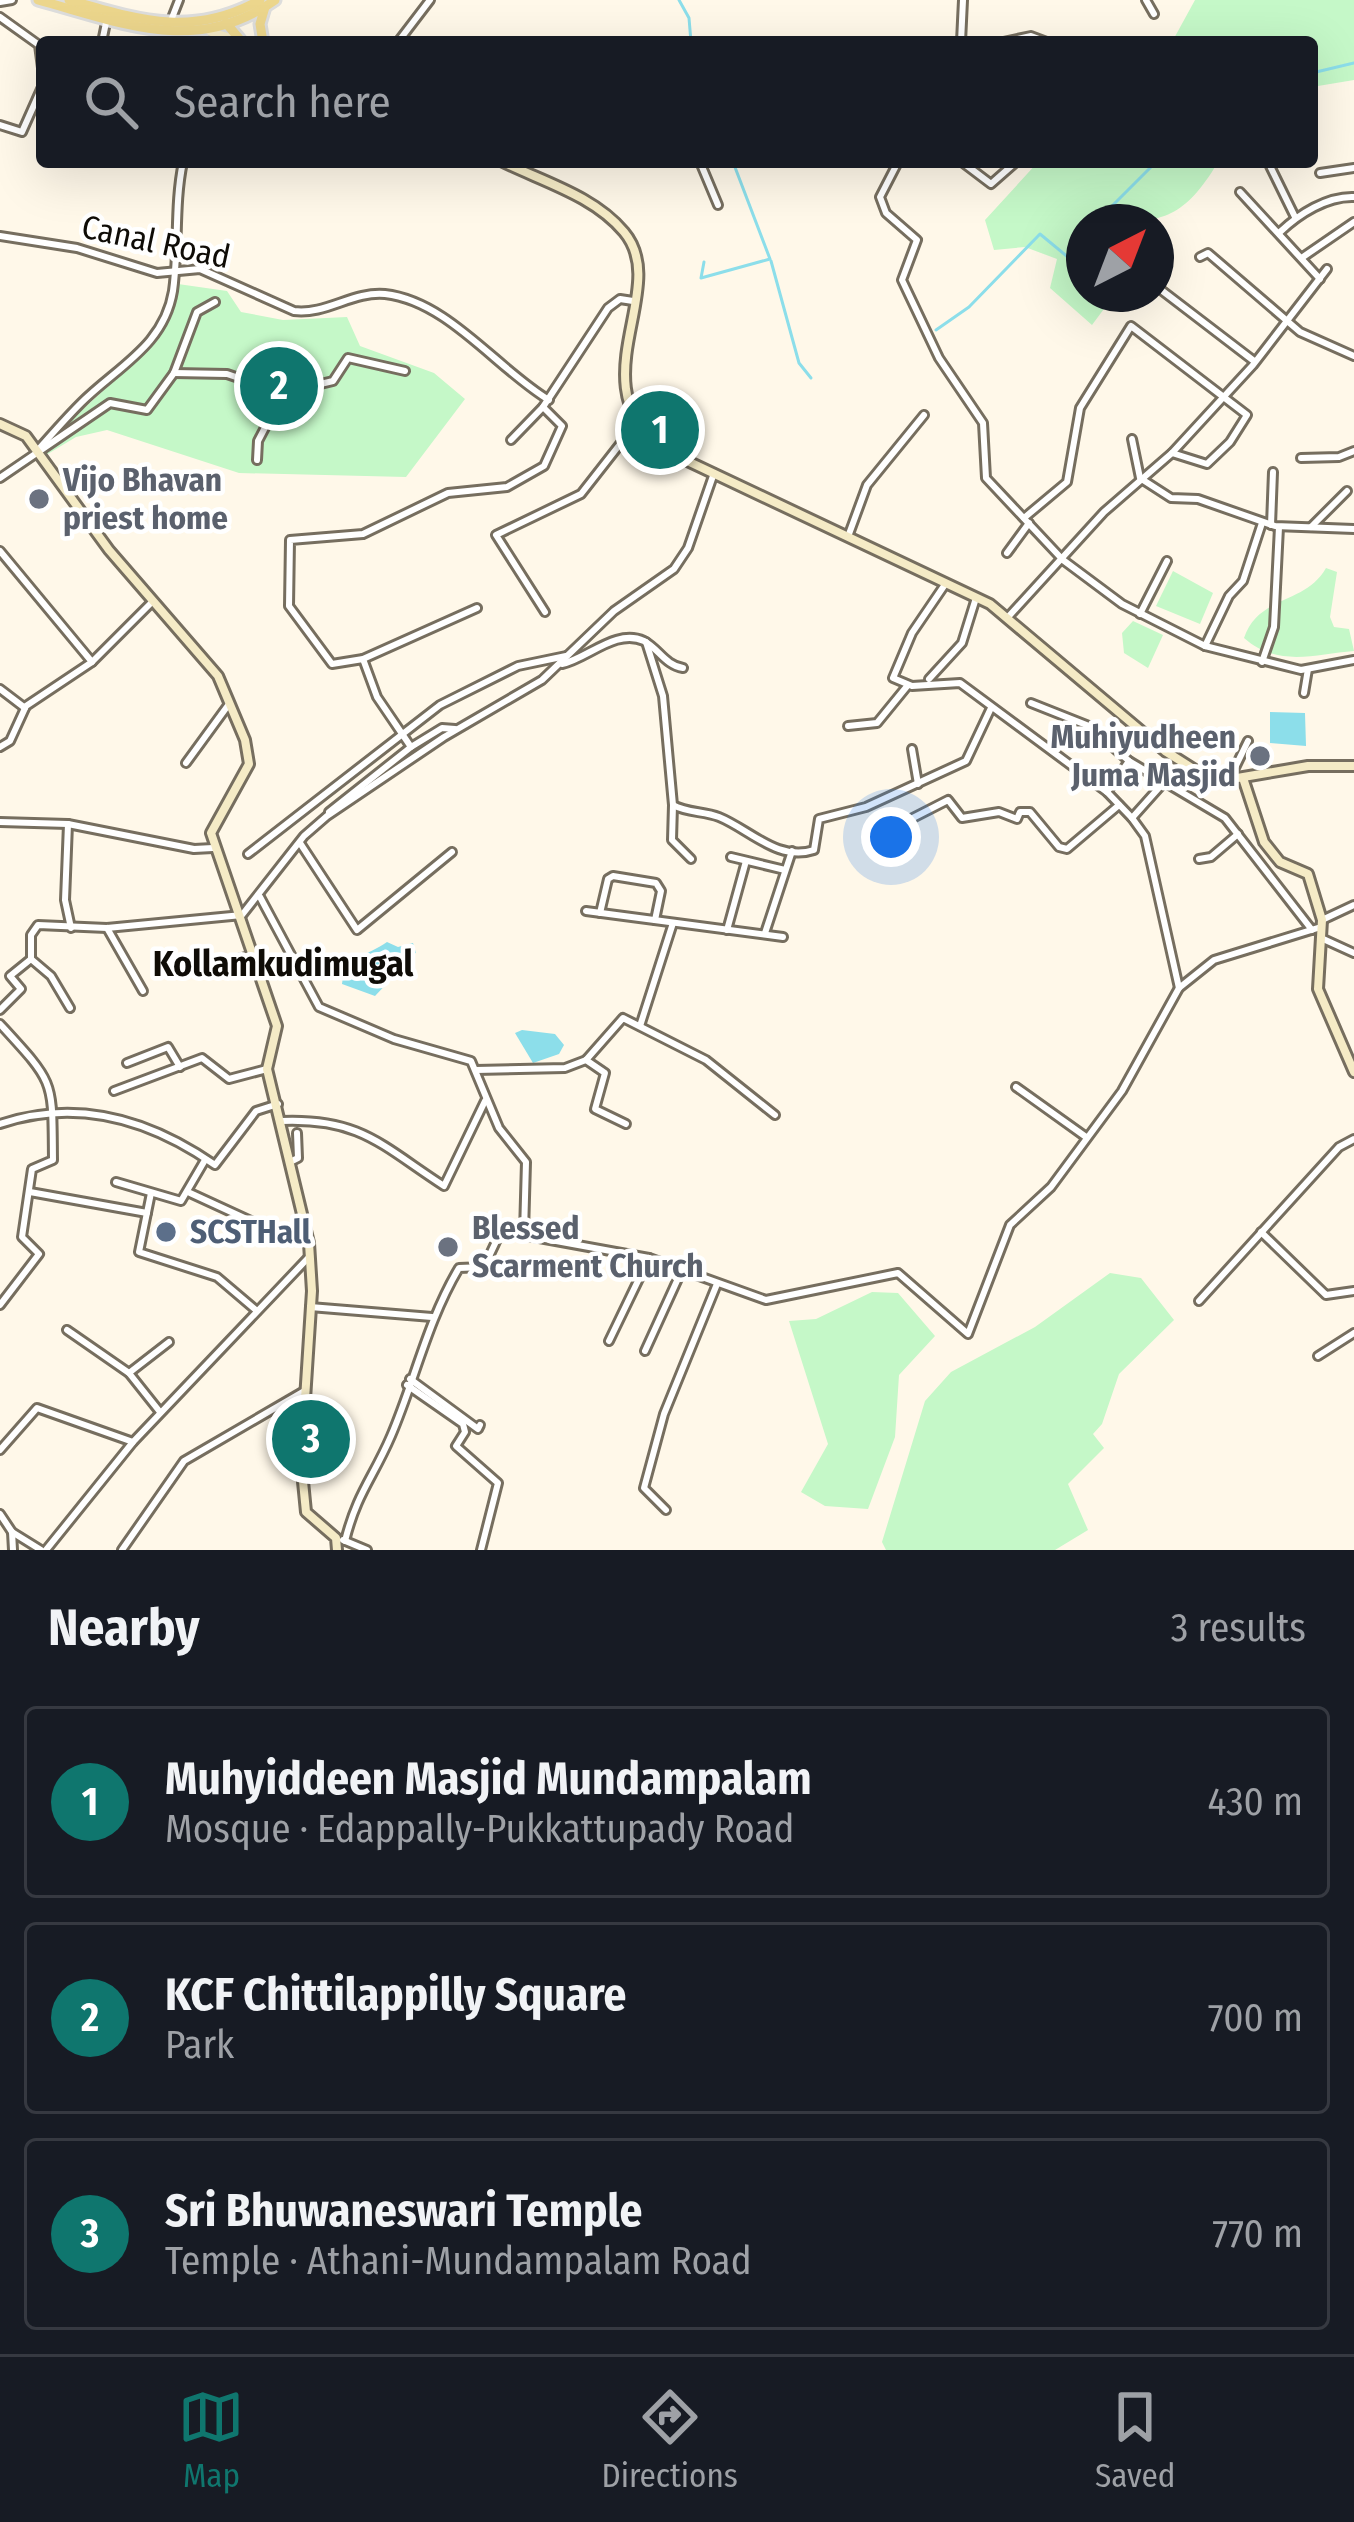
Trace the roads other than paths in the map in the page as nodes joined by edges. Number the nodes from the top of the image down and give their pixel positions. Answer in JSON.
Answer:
{"nodes":[{"id":1,"x":12,"y":0,"type":"edge"},
{"id":2,"x":38,"y":0,"type":"edge"},
{"id":3,"x":69,"y":0,"type":"edge"},
{"id":4,"x":179,"y":0,"type":"edge"},
{"id":5,"x":430,"y":0,"type":"edge"},
{"id":6,"x":963,"y":0,"type":"edge"},
{"id":7,"x":1146,"y":0,"type":"edge"},
{"id":8,"x":0,"y":2,"type":"edge"},
{"id":9,"x":267,"y":2,"type":"edge"},
{"id":10,"x":1154,"y":14,"type":"dead end"},
{"id":11,"x":0,"y":16,"type":"edge"},
{"id":12,"x":107,"y":18,"type":"junction"},
{"id":13,"x":170,"y":22,"type":"junction"},
{"id":14,"x":225,"y":22,"type":"junction"},
{"id":15,"x":145,"y":27,"type":"junction"},
{"id":16,"x":209,"y":32,"type":"edge"},
{"id":17,"x":103,"y":36,"type":"edge"},
{"id":18,"x":143,"y":36,"type":"edge"},
{"id":19,"x":237,"y":36,"type":"edge"},
{"id":20,"x":262,"y":36,"type":"edge"},
{"id":21,"x":403,"y":36,"type":"edge"},
{"id":22,"x":962,"y":36,"type":"edge"},
{"id":23,"x":36,"y":44,"type":"edge"},
{"id":24,"x":36,"y":100,"type":"edge"},
{"id":25,"x":0,"y":125,"type":"edge"},
{"id":26,"x":182,"y":168,"type":"edge"},
{"id":27,"x":516,"y":168,"type":"edge"},
{"id":28,"x":525,"y":168,"type":"edge"},
{"id":29,"x":703,"y":168,"type":"edge"},
{"id":30,"x":895,"y":168,"type":"edge"},
{"id":31,"x":972,"y":168,"type":"edge"},
{"id":32,"x":1009,"y":168,"type":"edge"},
{"id":33,"x":1271,"y":168,"type":"edge"},
{"id":34,"x":1354,"y":168,"type":"edge"},
{"id":35,"x":522,"y":171,"type":"junction"},
{"id":36,"x":1319,"y":173,"type":"dead end"},
{"id":37,"x":1240,"y":192,"type":"dead end"},
{"id":38,"x":1354,"y":197,"type":"edge"},
{"id":39,"x":718,"y":205,"type":"dead end"},
{"id":40,"x":1295,"y":217,"type":"junction"},
{"id":41,"x":1354,"y":222,"type":"edge"},
{"id":42,"x":1280,"y":232,"type":"junction"},
{"id":43,"x":0,"y":236,"type":"edge"},
{"id":44,"x":1200,"y":257,"type":"dead end"},
{"id":45,"x":1304,"y":257,"type":"junction"},
{"id":46,"x":1327,"y":269,"type":"dead end"},
{"id":47,"x":171,"y":274,"type":"junction"},
{"id":48,"x":1320,"y":279,"type":"junction"},
{"id":49,"x":1174,"y":300,"type":"edge"},
{"id":50,"x":633,"y":301,"type":"junction"},
{"id":51,"x":215,"y":302,"type":"dead end"},
{"id":52,"x":1288,"y":323,"type":"junction"},
{"id":53,"x":1354,"y":356,"type":"edge"},
{"id":54,"x":1254,"y":361,"type":"junction"},
{"id":55,"x":405,"y":371,"type":"dead end"},
{"id":56,"x":174,"y":373,"type":"junction"},
{"id":57,"x":283,"y":393,"type":"junction"},
{"id":58,"x":1222,"y":395,"type":"junction"},
{"id":59,"x":546,"y":404,"type":"junction"},
{"id":60,"x":923,"y":415,"type":"dead end"},
{"id":61,"x":0,"y":424,"type":"edge"},
{"id":62,"x":635,"y":425,"type":"junction"},
{"id":63,"x":1132,"y":439,"type":"dead end"},
{"id":64,"x":511,"y":440,"type":"dead end"},
{"id":65,"x":1354,"y":451,"type":"edge"},
{"id":66,"x":38,"y":452,"type":"junction"},
{"id":67,"x":1172,"y":452,"type":"junction"},
{"id":68,"x":1300,"y":458,"type":"dead end"},
{"id":69,"x":257,"y":460,"type":"dead end"},
{"id":70,"x":1274,"y":472,"type":"dead end"},
{"id":71,"x":714,"y":473,"type":"junction"},
{"id":72,"x":0,"y":478,"type":"edge"},
{"id":73,"x":1141,"y":478,"type":"junction"},
{"id":74,"x":1347,"y":491,"type":"dead end"},
{"id":75,"x":1026,"y":521,"type":"junction"},
{"id":76,"x":1270,"y":525,"type":"junction"},
{"id":77,"x":1311,"y":526,"type":"junction"},
{"id":78,"x":1354,"y":529,"type":"edge"},
{"id":79,"x":849,"y":534,"type":"junction"},
{"id":80,"x":0,"y":550,"type":"edge"},
{"id":81,"x":1007,"y":553,"type":"dead end"},
{"id":82,"x":1063,"y":560,"type":"junction"},
{"id":83,"x":1167,"y":561,"type":"dead end"},
{"id":84,"x":946,"y":584,"type":"junction"},
{"id":85,"x":976,"y":598,"type":"junction"},
{"id":86,"x":152,"y":602,"type":"junction"},
{"id":87,"x":477,"y":608,"type":"dead end"},
{"id":88,"x":545,"y":612,"type":"dead end"},
{"id":89,"x":1140,"y":614,"type":"junction"},
{"id":90,"x":1009,"y":616,"type":"junction"},
{"id":91,"x":646,"y":642,"type":"junction"},
{"id":92,"x":1205,"y":646,"type":"junction"},
{"id":93,"x":566,"y":656,"type":"junction"},
{"id":94,"x":363,"y":658,"type":"junction"},
{"id":95,"x":1354,"y":660,"type":"edge"},
{"id":96,"x":92,"y":662,"type":"junction"},
{"id":97,"x":1262,"y":662,"type":"junction"},
{"id":98,"x":558,"y":665,"type":"junction"},
{"id":99,"x":683,"y":668,"type":"dead end"},
{"id":100,"x":1307,"y":669,"type":"junction"},
{"id":101,"x":929,"y":679,"type":"dead end"},
{"id":102,"x":908,"y":685,"type":"junction"},
{"id":103,"x":0,"y":688,"type":"edge"},
{"id":104,"x":1304,"y":693,"type":"dead end"},
{"id":105,"x":229,"y":704,"type":"junction"},
{"id":106,"x":1031,"y":704,"type":"dead end"},
{"id":107,"x":25,"y":708,"type":"junction"},
{"id":108,"x":991,"y":708,"type":"junction"},
{"id":109,"x":848,"y":726,"type":"dead end"},
{"id":110,"x":457,"y":729,"type":"junction"},
{"id":111,"x":1165,"y":732,"type":"dead end"},
{"id":112,"x":404,"y":735,"type":"junction"},
{"id":113,"x":1248,"y":740,"type":"dead end"},
{"id":114,"x":1156,"y":743,"type":"junction"},
{"id":115,"x":0,"y":747,"type":"edge"},
{"id":116,"x":411,"y":747,"type":"junction"},
{"id":117,"x":912,"y":749,"type":"dead end"},
{"id":118,"x":1129,"y":761,"type":"junction"},
{"id":119,"x":186,"y":763,"type":"dead end"},
{"id":120,"x":1354,"y":766,"type":"edge"},
{"id":121,"x":1166,"y":781,"type":"junction"},
{"id":122,"x":1244,"y":781,"type":"junction"},
{"id":123,"x":917,"y":784,"type":"junction"},
{"id":124,"x":1227,"y":784,"type":"junction"},
{"id":125,"x":1107,"y":792,"type":"junction"},
{"id":126,"x":673,"y":805,"type":"junction"},
{"id":127,"x":1119,"y":805,"type":"junction"},
{"id":128,"x":327,"y":817,"type":"junction"},
{"id":129,"x":1132,"y":818,"type":"junction"},
{"id":130,"x":0,"y":822,"type":"edge"},
{"id":131,"x":68,"y":824,"type":"junction"},
{"id":132,"x":903,"y":824,"type":"dead end"},
{"id":133,"x":1238,"y":834,"type":"junction"},
{"id":134,"x":300,"y":844,"type":"junction"},
{"id":135,"x":213,"y":848,"type":"junction"},
{"id":136,"x":792,"y":851,"type":"junction"},
{"id":137,"x":452,"y":852,"type":"dead end"},
{"id":138,"x":248,"y":854,"type":"dead end"},
{"id":139,"x":731,"y":857,"type":"dead end"},
{"id":140,"x":1199,"y":859,"type":"dead end"},
{"id":141,"x":691,"y":860,"type":"dead end"},
{"id":142,"x":746,"y":861,"type":"junction"},
{"id":143,"x":785,"y":870,"type":"junction"},
{"id":144,"x":260,"y":897,"type":"junction"},
{"id":145,"x":1354,"y":905,"type":"edge"},
{"id":146,"x":586,"y":911,"type":"dead end"},
{"id":147,"x":600,"y":913,"type":"junction"},
{"id":148,"x":242,"y":915,"type":"junction"},
{"id":149,"x":655,"y":920,"type":"junction"},
{"id":150,"x":673,"y":923,"type":"junction"},
{"id":151,"x":70,"y":928,"type":"junction"},
{"id":152,"x":107,"y":928,"type":"junction"},
{"id":153,"x":1319,"y":929,"type":"junction"},
{"id":154,"x":728,"y":930,"type":"junction"},
{"id":155,"x":764,"y":935,"type":"junction"},
{"id":156,"x":783,"y":937,"type":"dead end"},
{"id":157,"x":1354,"y":953,"type":"edge"},
{"id":158,"x":256,"y":954,"type":"junction"},
{"id":159,"x":32,"y":959,"type":"junction"},
{"id":160,"x":196,"y":970,"type":"dead end"},
{"id":161,"x":1179,"y":988,"type":"junction"},
{"id":162,"x":142,"y":991,"type":"dead end"},
{"id":163,"x":70,"y":1008,"type":"dead end"},
{"id":164,"x":0,"y":1010,"type":"edge"},
{"id":165,"x":0,"y":1024,"type":"edge"},
{"id":166,"x":640,"y":1026,"type":"junction"},
{"id":167,"x":586,"y":1060,"type":"junction"},
{"id":168,"x":128,"y":1063,"type":"dead end"},
{"id":169,"x":180,"y":1067,"type":"junction"},
{"id":170,"x":267,"y":1069,"type":"junction"},
{"id":171,"x":476,"y":1070,"type":"junction"},
{"id":172,"x":1354,"y":1072,"type":"edge"},
{"id":173,"x":1016,"y":1087,"type":"dead end"},
{"id":174,"x":114,"y":1091,"type":"dead end"},
{"id":175,"x":485,"y":1101,"type":"junction"},
{"id":176,"x":278,"y":1104,"type":"junction"},
{"id":177,"x":56,"y":1110,"type":"junction"},
{"id":178,"x":775,"y":1115,"type":"dead end"},
{"id":179,"x":282,"y":1121,"type":"junction"},
{"id":180,"x":0,"y":1124,"type":"edge"},
{"id":181,"x":626,"y":1124,"type":"dead end"},
{"id":182,"x":297,"y":1132,"type":"dead end"},
{"id":183,"x":1088,"y":1138,"type":"junction"},
{"id":184,"x":1354,"y":1139,"type":"edge"},
{"id":185,"x":206,"y":1159,"type":"junction"},
{"id":186,"x":290,"y":1162,"type":"junction"},
{"id":187,"x":116,"y":1182,"type":"dead end"},
{"id":188,"x":30,"y":1192,"type":"junction"},
{"id":189,"x":152,"y":1193,"type":"junction"},
{"id":190,"x":190,"y":1193,"type":"junction"},
{"id":191,"x":147,"y":1213,"type":"junction"},
{"id":192,"x":1261,"y":1232,"type":"junction"},
{"id":193,"x":524,"y":1233,"type":"junction"},
{"id":194,"x":308,"y":1239,"type":"junction"},
{"id":195,"x":310,"y":1256,"type":"junction"},
{"id":196,"x":649,"y":1258,"type":"junction"},
{"id":197,"x":681,"y":1272,"type":"junction"},
{"id":198,"x":717,"y":1284,"type":"junction"},
{"id":199,"x":1354,"y":1291,"type":"edge"},
{"id":200,"x":1198,"y":1300,"type":"dead end"},
{"id":201,"x":0,"y":1305,"type":"edge"},
{"id":202,"x":310,"y":1307,"type":"junction"},
{"id":203,"x":257,"y":1311,"type":"junction"},
{"id":204,"x":433,"y":1317,"type":"junction"},
{"id":205,"x":67,"y":1330,"type":"dead end"},
{"id":206,"x":1354,"y":1333,"type":"edge"},
{"id":207,"x":609,"y":1341,"type":"dead end"},
{"id":208,"x":169,"y":1342,"type":"dead end"},
{"id":209,"x":645,"y":1352,"type":"dead end"},
{"id":210,"x":1318,"y":1355,"type":"dead end"},
{"id":211,"x":130,"y":1373,"type":"junction"},
{"id":212,"x":408,"y":1382,"type":"junction"},
{"id":213,"x":306,"y":1390,"type":"junction"},
{"id":214,"x":160,"y":1412,"type":"junction"},
{"id":215,"x":465,"y":1423,"type":"junction"},
{"id":216,"x":480,"y":1425,"type":"dead end"},
{"id":217,"x":133,"y":1442,"type":"junction"},
{"id":218,"x":0,"y":1450,"type":"edge"},
{"id":219,"x":666,"y":1510,"type":"dead end"},
{"id":220,"x":0,"y":1514,"type":"edge"},
{"id":221,"x":12,"y":1532,"type":"junction"},
{"id":222,"x":341,"y":1539,"type":"junction"},
{"id":223,"x":13,"y":1550,"type":"edge"},
{"id":224,"x":44,"y":1550,"type":"edge"},
{"id":225,"x":122,"y":1550,"type":"edge"},
{"id":226,"x":338,"y":1550,"type":"edge"},
{"id":227,"x":367,"y":1550,"type":"edge"},
{"id":228,"x":481,"y":1550,"type":"edge"}],
"edges":[{"from":1,"to":8,"type":"street"},
{"from":2,"to":12,"type":"main road"},
{"from":3,"to":13,"type":"main road"},
{"from":4,"to":13,"type":"street"},
{"from":5,"to":21,"type":"street"},
{"from":6,"to":22,"type":"street"},
{"from":7,"to":10,"type":"street"},
{"from":9,"to":14,"type":"main road"},
{"from":9,"to":20,"type":"main road"},
{"from":11,"to":23,"type":"street"},
{"from":12,"to":15,"type":"main road"},
{"from":12,"to":17,"type":"street"},
{"from":13,"to":16,"type":"main road"},
{"from":14,"to":16,"type":"main road"},
{"from":14,"to":19,"type":"main road"},
{"from":15,"to":16,"type":"main road"},
{"from":15,"to":18,"type":"street"},
{"from":24,"to":25,"type":"street"},
{"from":26,"to":47,"type":"street"},
{"from":27,"to":35,"type":"street"},
{"from":28,"to":35,"type":"street"},
{"from":29,"to":39,"type":"street"},
{"from":30,"to":75,"type":"street"},
{"from":31,"to":32,"type":"street"},
{"from":33,"to":40,"type":"street"},
{"from":34,"to":36,"type":"street"},
{"from":35,"to":50,"type":"street"},
{"from":37,"to":42,"type":"street"},
{"from":38,"to":40,"type":"street"},
{"from":40,"to":42,"type":"street"},
{"from":41,"to":45,"type":"street"},
{"from":42,"to":45,"type":"street"},
{"from":43,"to":47,"type":"street","name":"Canal Road"},
{"from":44,"to":52,"type":"street"},
{"from":45,"to":48,"type":"street"},
{"from":46,"to":48,"type":"street"},
{"from":47,"to":59,"type":"street","name":"Canal Road"},
{"from":47,"to":66,"type":"street"},
{"from":48,"to":52,"type":"street"},
{"from":49,"to":54,"type":"street"},
{"from":50,"to":59,"type":"street"},
{"from":50,"to":62,"type":"street"},
{"from":51,"to":56,"type":"street"},
{"from":52,"to":53,"type":"street"},
{"from":52,"to":54,"type":"street"},
{"from":54,"to":58,"type":"street"},
{"from":55,"to":57,"type":"street"},
{"from":56,"to":57,"type":"street"},
{"from":56,"to":66,"type":"street"},
{"from":57,"to":69,"type":"street"},
{"from":58,"to":67,"type":"street"},
{"from":58,"to":67,"type":"street"},
{"from":58,"to":75,"type":"street"},
{"from":59,"to":64,"type":"street"},
{"from":59,"to":94,"type":"street"},
{"from":60,"to":79,"type":"street"},
{"from":61,"to":66,"type":"street"},
{"from":62,"to":71,"type":"street"},
{"from":62,"to":88,"type":"street"},
{"from":63,"to":73,"type":"street"},
{"from":65,"to":68,"type":"street"},
{"from":66,"to":72,"type":"street"},
{"from":66,"to":86,"type":"street"},
{"from":67,"to":73,"type":"street"},
{"from":70,"to":76,"type":"street"},
{"from":71,"to":79,"type":"street"},
{"from":71,"to":93,"type":"street"},
{"from":73,"to":76,"type":"street"},
{"from":73,"to":82,"type":"street"},
{"from":74,"to":77,"type":"street"},
{"from":75,"to":81,"type":"street"},
{"from":75,"to":82,"type":"street"},
{"from":76,"to":77,"type":"street"},
{"from":76,"to":92,"type":"street"},
{"from":76,"to":97,"type":"street"},
{"from":77,"to":78,"type":"street"},
{"from":79,"to":84,"type":"street"},
{"from":80,"to":96,"type":"street"},
{"from":82,"to":89,"type":"street"},
{"from":82,"to":90,"type":"street"},
{"from":83,"to":89,"type":"street"},
{"from":84,"to":85,"type":"street"},
{"from":84,"to":102,"type":"street"},
{"from":85,"to":90,"type":"street"},
{"from":85,"to":101,"type":"street"},
{"from":86,"to":96,"type":"street"},
{"from":86,"to":105,"type":"street"},
{"from":87,"to":94,"type":"street"},
{"from":89,"to":92,"type":"street"},
{"from":90,"to":114,"type":"street"},
{"from":91,"to":98,"type":"street"},
{"from":91,"to":99,"type":"street"},
{"from":91,"to":126,"type":"street"},
{"from":92,"to":97,"type":"street"},
{"from":93,"to":98,"type":"street"},
{"from":93,"to":112,"type":"street"},
{"from":94,"to":112,"type":"street"},
{"from":95,"to":100,"type":"street"},
{"from":96,"to":107,"type":"street"},
{"from":97,"to":100,"type":"street"},
{"from":98,"to":110,"type":"street"},
{"from":100,"to":104,"type":"street"},
{"from":102,"to":108,"type":"street"},
{"from":102,"to":109,"type":"street"},
{"from":103,"to":107,"type":"street"},
{"from":105,"to":119,"type":"street"},
{"from":105,"to":135,"type":"street"},
{"from":106,"to":118,"type":"street"},
{"from":107,"to":115,"type":"street"},
{"from":108,"to":123,"type":"street"},
{"from":108,"to":125,"type":"street"},
{"from":110,"to":116,"type":"street"},
{"from":110,"to":128,"type":"street"},
{"from":111,"to":114,"type":"street"},
{"from":112,"to":116,"type":"street"},
{"from":112,"to":138,"type":"street"},
{"from":113,"to":124,"type":"street"},
{"from":114,"to":124,"type":"street"},
{"from":116,"to":128,"type":"street"},
{"from":117,"to":123,"type":"street"},
{"from":118,"to":121,"type":"street"},
{"from":118,"to":125,"type":"street"},
{"from":120,"to":122,"type":"street"},
{"from":121,"to":129,"type":"street"},
{"from":121,"to":133,"type":"street"},
{"from":122,"to":124,"type":"street"},
{"from":122,"to":153,"type":"street"},
{"from":123,"to":136,"type":"street"},
{"from":125,"to":127,"type":"street"},
{"from":126,"to":136,"type":"street"},
{"from":126,"to":141,"type":"street"},
{"from":127,"to":129,"type":"street"},
{"from":127,"to":132,"type":"street"},
{"from":128,"to":134,"type":"street"},
{"from":129,"to":161,"type":"street"},
{"from":130,"to":131,"type":"street"},
{"from":131,"to":135,"type":"street"},
{"from":131,"to":151,"type":"street"},
{"from":133,"to":140,"type":"street"},
{"from":133,"to":153,"type":"street"},
{"from":134,"to":137,"type":"street"},
{"from":134,"to":144,"type":"street"},
{"from":135,"to":148,"type":"street"},
{"from":136,"to":143,"type":"street"},
{"from":139,"to":142,"type":"street"},
{"from":142,"to":143,"type":"street"},
{"from":142,"to":154,"type":"street"},
{"from":143,"to":155,"type":"street"},
{"from":144,"to":148,"type":"street"},
{"from":144,"to":171,"type":"street"},
{"from":145,"to":153,"type":"street"},
{"from":146,"to":147,"type":"street"},
{"from":147,"to":149,"type":"street"},
{"from":147,"to":149,"type":"street"},
{"from":148,"to":152,"type":"street"},
{"from":148,"to":158,"type":"street"},
{"from":149,"to":150,"type":"street"},
{"from":150,"to":154,"type":"street"},
{"from":150,"to":166,"type":"street"},
{"from":151,"to":152,"type":"street"},
{"from":151,"to":159,"type":"street"},
{"from":152,"to":162,"type":"street"},
{"from":153,"to":157,"type":"street"},
{"from":153,"to":161,"type":"street"},
{"from":153,"to":172,"type":"street"},
{"from":154,"to":155,"type":"street"},
{"from":155,"to":156,"type":"street"},
{"from":158,"to":160,"type":"street"},
{"from":158,"to":170,"type":"street"},
{"from":159,"to":163,"type":"street"},
{"from":159,"to":164,"type":"street"},
{"from":161,"to":183,"type":"street"},
{"from":165,"to":177,"type":"street"},
{"from":166,"to":167,"type":"street"},
{"from":166,"to":178,"type":"street"},
{"from":167,"to":171,"type":"street"},
{"from":167,"to":181,"type":"street"},
{"from":168,"to":169,"type":"street"},
{"from":169,"to":170,"type":"street"},
{"from":169,"to":174,"type":"street"},
{"from":170,"to":176,"type":"street"},
{"from":171,"to":175,"type":"street"},
{"from":173,"to":183,"type":"street"},
{"from":175,"to":179,"type":"street"},
{"from":175,"to":193,"type":"street"},
{"from":176,"to":179,"type":"street"},
{"from":176,"to":185,"type":"street"},
{"from":177,"to":180,"type":"street"},
{"from":177,"to":185,"type":"street"},
{"from":177,"to":188,"type":"street"},
{"from":179,"to":186,"type":"street"},
{"from":182,"to":186,"type":"street"},
{"from":183,"to":198,"type":"street"},
{"from":184,"to":192,"type":"street"},
{"from":185,"to":190,"type":"street"},
{"from":186,"to":194,"type":"street"},
{"from":187,"to":189,"type":"street"},
{"from":188,"to":191,"type":"street"},
{"from":188,"to":201,"type":"street"},
{"from":189,"to":190,"type":"street"},
{"from":189,"to":191,"type":"street"},
{"from":190,"to":194,"type":"street"},
{"from":191,"to":203,"type":"street"},
{"from":192,"to":199,"type":"street"},
{"from":192,"to":200,"type":"street"},
{"from":193,"to":196,"type":"street"},
{"from":193,"to":204,"type":"street"},
{"from":194,"to":195,"type":"street"},
{"from":195,"to":202,"type":"street"},
{"from":195,"to":203,"type":"street"},
{"from":196,"to":197,"type":"street"},
{"from":196,"to":207,"type":"street"},
{"from":197,"to":198,"type":"street"},
{"from":197,"to":209,"type":"street"},
{"from":198,"to":219,"type":"street"},
{"from":202,"to":204,"type":"street"},
{"from":202,"to":213,"type":"street"},
{"from":203,"to":214,"type":"street"},
{"from":204,"to":212,"type":"street"},
{"from":205,"to":211,"type":"street"},
{"from":206,"to":210,"type":"street"},
{"from":208,"to":211,"type":"street"},
{"from":211,"to":214,"type":"street"},
{"from":212,"to":215,"type":"street"},
{"from":212,"to":222,"type":"street"},
{"from":213,"to":222,"type":"street"},
{"from":213,"to":225,"type":"street"},
{"from":214,"to":217,"type":"street"},
{"from":215,"to":216,"type":"street"},
{"from":215,"to":228,"type":"street"},
{"from":217,"to":218,"type":"street"},
{"from":217,"to":224,"type":"street"},
{"from":220,"to":221,"type":"street"},
{"from":221,"to":223,"type":"street"},
{"from":221,"to":224,"type":"street"},
{"from":222,"to":226,"type":"street"},
{"from":222,"to":227,"type":"street"}]}
